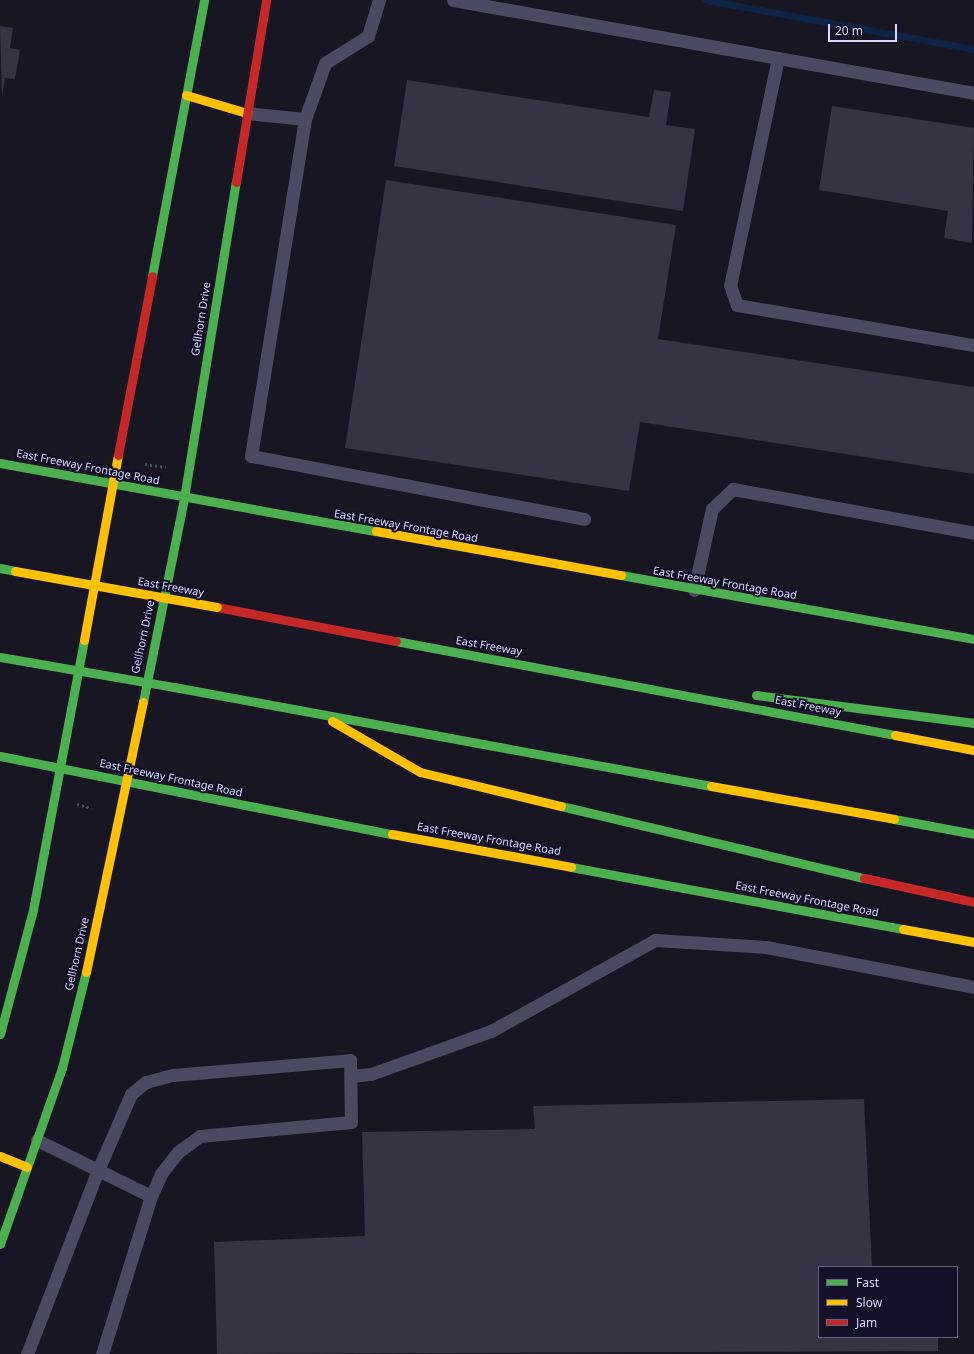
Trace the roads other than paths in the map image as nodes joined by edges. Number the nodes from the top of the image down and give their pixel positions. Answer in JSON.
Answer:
{"nodes":[{"id":1,"x":204,"y":0,"type":"edge"},
{"id":2,"x":266,"y":0,"type":"edge"},
{"id":3,"x":379,"y":0,"type":"edge"},
{"id":4,"x":453,"y":0,"type":"edge"},
{"id":5,"x":778,"y":58,"type":"junction"},
{"id":6,"x":974,"y":93,"type":"edge"},
{"id":7,"x":186,"y":95,"type":"junction"},
{"id":8,"x":247,"y":113,"type":"junction"},
{"id":9,"x":305,"y":120,"type":"junction"},
{"id":10,"x":974,"y":345,"type":"edge"},
{"id":11,"x":0,"y":463,"type":"edge"},
{"id":12,"x":114,"y":484,"type":"junction"},
{"id":13,"x":184,"y":498,"type":"junction"},
{"id":14,"x":584,"y":519,"type":"dead end"},
{"id":15,"x":974,"y":533,"type":"edge"},
{"id":16,"x":0,"y":568,"type":"edge"},
{"id":17,"x":694,"y":590,"type":"junction"},
{"id":18,"x":974,"y":639,"type":"edge"},
{"id":19,"x":0,"y":657,"type":"edge"},
{"id":20,"x":523,"y":665,"type":"junction"},
{"id":21,"x":713,"y":689,"type":"dead end"},
{"id":22,"x":744,"y":693,"type":"dead end"},
{"id":23,"x":319,"y":713,"type":"junction"},
{"id":24,"x":974,"y":723,"type":"edge"},
{"id":25,"x":974,"y":750,"type":"edge"},
{"id":26,"x":0,"y":756,"type":"edge"},
{"id":27,"x":60,"y":766,"type":"junction"},
{"id":28,"x":124,"y":781,"type":"junction"},
{"id":29,"x":974,"y":834,"type":"edge"},
{"id":30,"x":974,"y":902,"type":"edge"},
{"id":31,"x":974,"y":942,"type":"edge"},
{"id":32,"x":974,"y":987,"type":"edge"},
{"id":33,"x":0,"y":1034,"type":"edge"},
{"id":34,"x":351,"y":1076,"type":"junction"},
{"id":35,"x":37,"y":1140,"type":"junction"},
{"id":36,"x":0,"y":1156,"type":"edge"},
{"id":37,"x":27,"y":1167,"type":"junction"},
{"id":38,"x":98,"y":1170,"type":"junction"},
{"id":39,"x":151,"y":1196,"type":"junction"},
{"id":40,"x":0,"y":1244,"type":"edge"},
{"id":41,"x":27,"y":1354,"type":"edge"},
{"id":42,"x":102,"y":1354,"type":"edge"}],
"edges":[{"from":1,"to":7,"type":"main road"},
{"from":2,"to":8,"type":"main road","name":"Gellhorn Drive"},
{"from":3,"to":9,"type":"lane"},
{"from":4,"to":5,"type":"lane"},
{"from":5,"to":6,"type":"lane"},
{"from":5,"to":10,"type":"lane"},
{"from":7,"to":8,"type":"main road"},
{"from":7,"to":12,"type":"main road"},
{"from":8,"to":9,"type":"lane"},
{"from":8,"to":13,"type":"main road","name":"Gellhorn Drive"},
{"from":9,"to":14,"type":"lane"},
{"from":11,"to":12,"type":"main road","name":"East Freeway Frontage Road"},
{"from":12,"to":13,"type":"main road","name":"East Freeway Frontage Road"},
{"from":12,"to":27,"type":"main road"},
{"from":13,"to":17,"type":"main road","name":"East Freeway Frontage Road"},
{"from":13,"to":28,"type":"main road","name":"Gellhorn Drive"},
{"from":15,"to":17,"type":"lane"},
{"from":16,"to":20,"type":"main road","name":"East Freeway","bridge":true},
{"from":17,"to":18,"type":"main road","name":"East Freeway Frontage Road"},
{"from":19,"to":23,"type":"main road","bridge":true},
{"from":20,"to":21,"type":"main road"},
{"from":20,"to":25,"type":"main road","name":"East Freeway"},
{"from":22,"to":24,"type":"main road"},
{"from":23,"to":29,"type":"main road"},
{"from":23,"to":30,"type":"main road"},
{"from":26,"to":27,"type":"main road","name":"East Freeway Frontage Road"},
{"from":27,"to":28,"type":"main road","name":"East Freeway Frontage Road"},
{"from":27,"to":33,"type":"main road"},
{"from":28,"to":31,"type":"main road","name":"East Freeway Frontage Road"},
{"from":28,"to":35,"type":"main road","name":"Gellhorn Drive"},
{"from":32,"to":34,"type":"lane"},
{"from":34,"to":38,"type":"lane"},
{"from":34,"to":39,"type":"lane"},
{"from":35,"to":37,"type":"main road","name":"Gellhorn Drive"},
{"from":35,"to":38,"type":"lane"},
{"from":36,"to":37,"type":"main road"},
{"from":37,"to":40,"type":"main road","name":"Gellhorn Drive"},
{"from":38,"to":39,"type":"lane"},
{"from":38,"to":41,"type":"lane"},
{"from":39,"to":42,"type":"lane"}]}
